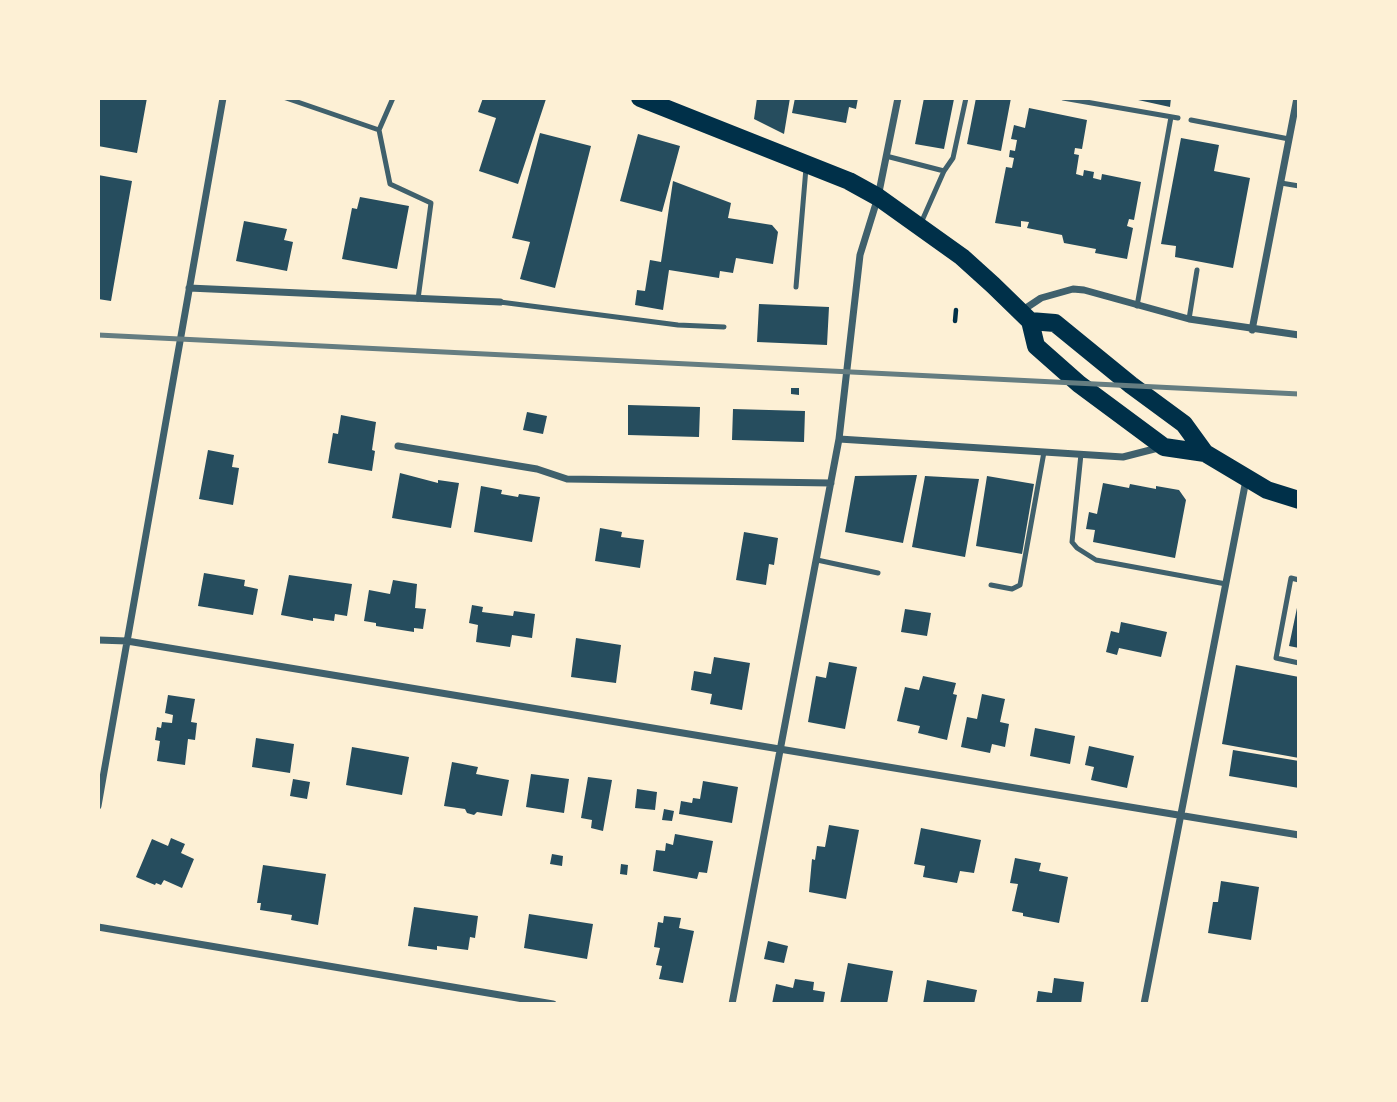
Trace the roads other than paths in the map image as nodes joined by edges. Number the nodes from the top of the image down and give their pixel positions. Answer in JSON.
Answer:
{"nodes":[{"id":1,"x":223,"y":98,"type":"edge"},
{"id":2,"x":286,"y":98,"type":"edge"},
{"id":3,"x":393,"y":98,"type":"edge"},
{"id":4,"x":640,"y":98,"type":"edge"},
{"id":5,"x":898,"y":98,"type":"edge"},
{"id":6,"x":966,"y":98,"type":"edge"},
{"id":7,"x":1063,"y":98,"type":"edge"},
{"id":8,"x":1297,"y":98,"type":"edge"},
{"id":9,"x":1191,"y":120,"type":"dead end"},
{"id":10,"x":379,"y":131,"type":"junction"},
{"id":11,"x":1299,"y":136,"type":"edge"},
{"id":12,"x":1289,"y":137,"type":"junction"},
{"id":13,"x":886,"y":156,"type":"junction"},
{"id":14,"x":806,"y":164,"type":"junction"},
{"id":15,"x":944,"y":171,"type":"junction"},
{"id":16,"x":1281,"y":183,"type":"junction"},
{"id":17,"x":1299,"y":186,"type":"edge"},
{"id":18,"x":878,"y":197,"type":"junction"},
{"id":19,"x":920,"y":225,"type":"junction"},
{"id":20,"x":1197,"y":270,"type":"dead end"},
{"id":21,"x":796,"y":286,"type":"dead end"},
{"id":22,"x":189,"y":288,"type":"junction"},
{"id":23,"x":418,"y":299,"type":"junction"},
{"id":24,"x":500,"y":302,"type":"joint"},
{"id":25,"x":1137,"y":306,"type":"junction"},
{"id":26,"x":1025,"y":317,"type":"junction"},
{"id":27,"x":1189,"y":320,"type":"junction"},
{"id":28,"x":724,"y":327,"type":"dead end"},
{"id":29,"x":1252,"y":330,"type":"junction"},
{"id":30,"x":1299,"y":335,"type":"edge"},
{"id":31,"x":839,"y":439,"type":"junction"},
{"id":32,"x":398,"y":446,"type":"dead end"},
{"id":33,"x":1164,"y":447,"type":"junction"},
{"id":34,"x":1044,"y":452,"type":"junction"},
{"id":35,"x":1205,"y":453,"type":"junction"},
{"id":36,"x":1082,"y":454,"type":"junction"},
{"id":37,"x":1246,"y":479,"type":"junction"},
{"id":38,"x":831,"y":483,"type":"junction"},
{"id":39,"x":1299,"y":500,"type":"edge"},
{"id":40,"x":817,"y":560,"type":"junction"},
{"id":41,"x":878,"y":573,"type":"dead end"},
{"id":42,"x":1299,"y":580,"type":"edge"},
{"id":43,"x":1226,"y":584,"type":"junction"},
{"id":44,"x":991,"y":585,"type":"dead end"},
{"id":45,"x":98,"y":640,"type":"edge"},
{"id":46,"x":127,"y":640,"type":"junction"},
{"id":47,"x":1299,"y":663,"type":"edge"},
{"id":48,"x":781,"y":750,"type":"junction"},
{"id":49,"x":98,"y":806,"type":"edge"},
{"id":50,"x":1181,"y":816,"type":"junction"},
{"id":51,"x":1299,"y":835,"type":"edge"},
{"id":52,"x":98,"y":926,"type":"edge"},
{"id":53,"x":553,"y":1004,"type":"edge"},
{"id":54,"x":732,"y":1004,"type":"edge"},
{"id":55,"x":1144,"y":1004,"type":"edge"}],
"edges":[{"from":1,"to":22,"type":"street"},
{"from":2,"to":10,"type":"lane"},
{"from":3,"to":10,"type":"lane"},
{"from":4,"to":14,"type":"main road"},
{"from":5,"to":13,"type":"street"},
{"from":6,"to":15,"type":"lane"},
{"from":7,"to":25,"type":"lane"},
{"from":8,"to":12,"type":"street"},
{"from":9,"to":12,"type":"lane"},
{"from":10,"to":23,"type":"lane"},
{"from":11,"to":12,"type":"lane"},
{"from":12,"to":16,"type":"street"},
{"from":13,"to":15,"type":"lane"},
{"from":13,"to":18,"type":"street"},
{"from":14,"to":18,"type":"main road"},
{"from":14,"to":21,"type":"lane"},
{"from":15,"to":19,"type":"lane"},
{"from":16,"to":17,"type":"lane"},
{"from":16,"to":29,"type":"street"},
{"from":18,"to":19,"type":"main road"},
{"from":18,"to":31,"type":"street"},
{"from":19,"to":26,"type":"main road"},
{"from":20,"to":27,"type":"lane"},
{"from":22,"to":23,"type":"street"},
{"from":22,"to":46,"type":"street"},
{"from":23,"to":24,"type":"street"},
{"from":24,"to":28,"type":"lane"},
{"from":25,"to":26,"type":"street"},
{"from":25,"to":27,"type":"street"},
{"from":26,"to":33,"type":"main road"},
{"from":26,"to":35,"type":"main road"},
{"from":27,"to":29,"type":"street"},
{"from":29,"to":30,"type":"street"},
{"from":31,"to":34,"type":"street"},
{"from":31,"to":38,"type":"street"},
{"from":32,"to":38,"type":"street"},
{"from":33,"to":35,"type":"main road"},
{"from":33,"to":36,"type":"street"},
{"from":34,"to":36,"type":"street"},
{"from":34,"to":44,"type":"lane"},
{"from":35,"to":37,"type":"main road"},
{"from":36,"to":43,"type":"lane"},
{"from":37,"to":39,"type":"main road"},
{"from":37,"to":43,"type":"street"},
{"from":38,"to":40,"type":"street"},
{"from":40,"to":41,"type":"lane"},
{"from":40,"to":48,"type":"street"},
{"from":42,"to":47,"type":"lane"},
{"from":43,"to":50,"type":"street"},
{"from":45,"to":46,"type":"street"},
{"from":46,"to":48,"type":"street"},
{"from":46,"to":49,"type":"street"},
{"from":48,"to":50,"type":"street"},
{"from":48,"to":54,"type":"street"},
{"from":50,"to":51,"type":"street"},
{"from":50,"to":55,"type":"street"},
{"from":52,"to":53,"type":"street"}]}
